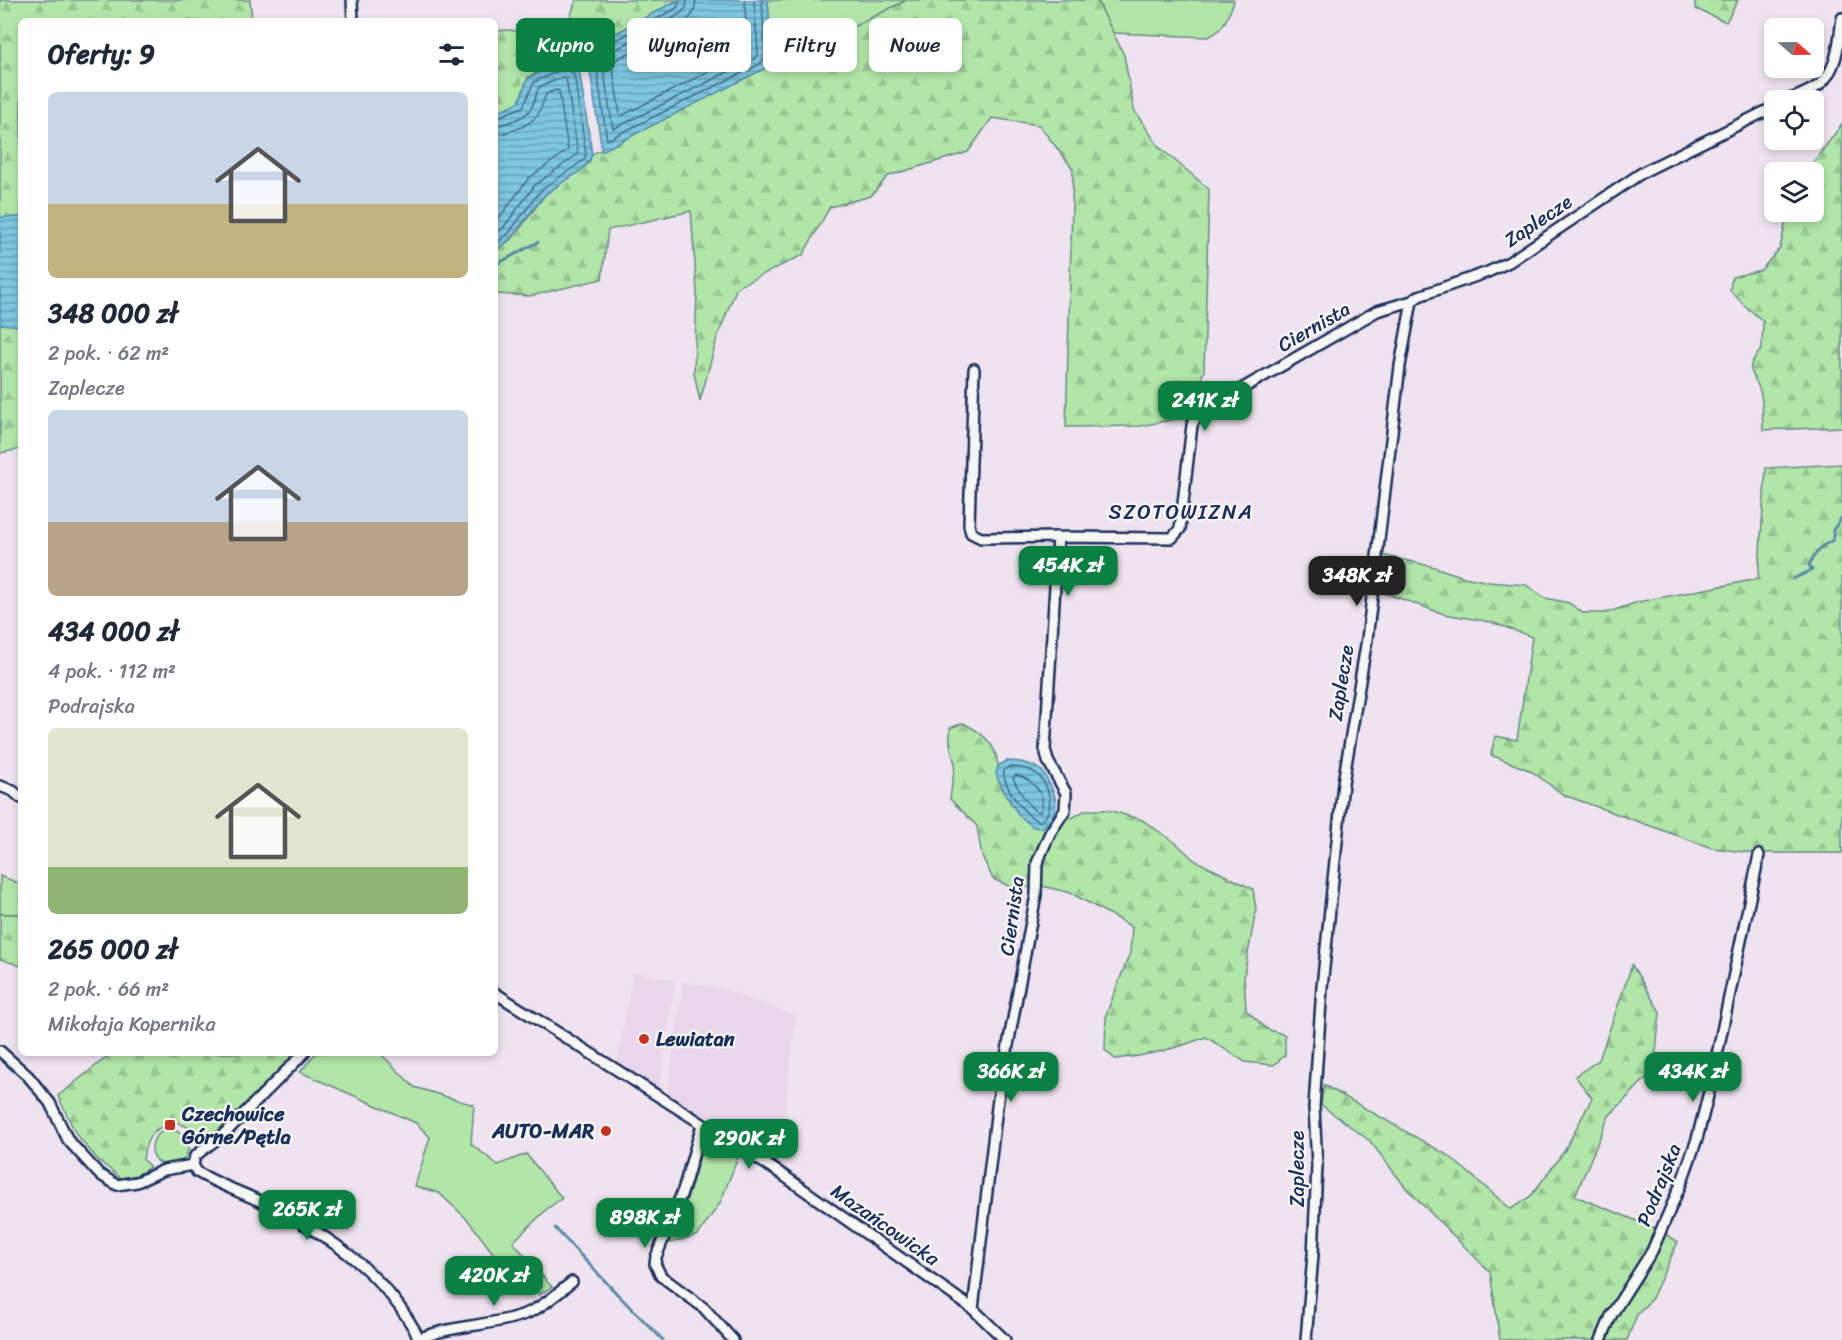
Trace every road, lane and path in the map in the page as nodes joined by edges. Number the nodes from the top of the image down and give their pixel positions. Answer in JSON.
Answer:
{"nodes":[{"id":1,"x":352,"y":0,"type":"edge"},
{"id":2,"x":353,"y":18,"type":"edge"},
{"id":3,"x":1842,"y":18,"type":"edge"},
{"id":4,"x":1809,"y":90,"type":"edge"},
{"id":5,"x":1764,"y":112,"type":"edge"},
{"id":6,"x":1412,"y":301,"type":"junction"},
{"id":7,"x":974,"y":369,"type":"dead end"},
{"id":8,"x":1058,"y":537,"type":"junction"},
{"id":9,"x":0,"y":786,"type":"edge"},
{"id":10,"x":18,"y":795,"type":"edge"},
{"id":11,"x":1760,"y":855,"type":"dead end"},
{"id":12,"x":498,"y":995,"type":"edge"},
{"id":13,"x":0,"y":1051,"type":"edge"},
{"id":14,"x":301,"y":1056,"type":"edge"},
{"id":15,"x":702,"y":1125,"type":"junction"},
{"id":16,"x":193,"y":1165,"type":"junction"},
{"id":17,"x":572,"y":1282,"type":"dead end"},
{"id":18,"x":973,"y":1309,"type":"junction"},
{"id":19,"x":419,"y":1339,"type":"edge"},
{"id":20,"x":733,"y":1340,"type":"edge"},
{"id":21,"x":1005,"y":1340,"type":"edge"},
{"id":22,"x":1306,"y":1340,"type":"edge"},
{"id":23,"x":1601,"y":1340,"type":"edge"}],
"edges":[{"from":1,"to":2,"type":"street"},
{"from":3,"to":4,"type":"street"},
{"from":5,"to":6,"type":"street","name":"Zaplecze"},
{"from":6,"to":8,"type":"street","name":"Ciernista"},
{"from":6,"to":22,"type":"street","name":"Zaplecze"},
{"from":7,"to":8,"type":"street","name":"Ciernista"},
{"from":8,"to":18,"type":"street","name":"Ciernista"},
{"from":9,"to":10,"type":"street"},
{"from":11,"to":23,"type":"street","name":"Podrajska"},
{"from":12,"to":15,"type":"street","name":"Mazańcowicka"},
{"from":13,"to":16,"type":"street"},
{"from":14,"to":16,"type":"street"},
{"from":15,"to":18,"type":"street","name":"Mazańcowicka"},
{"from":15,"to":20,"type":"street"},
{"from":16,"to":19,"type":"street"},
{"from":17,"to":19,"type":"street"},
{"from":18,"to":21,"type":"street","name":"Mazańcowicka"}]}
